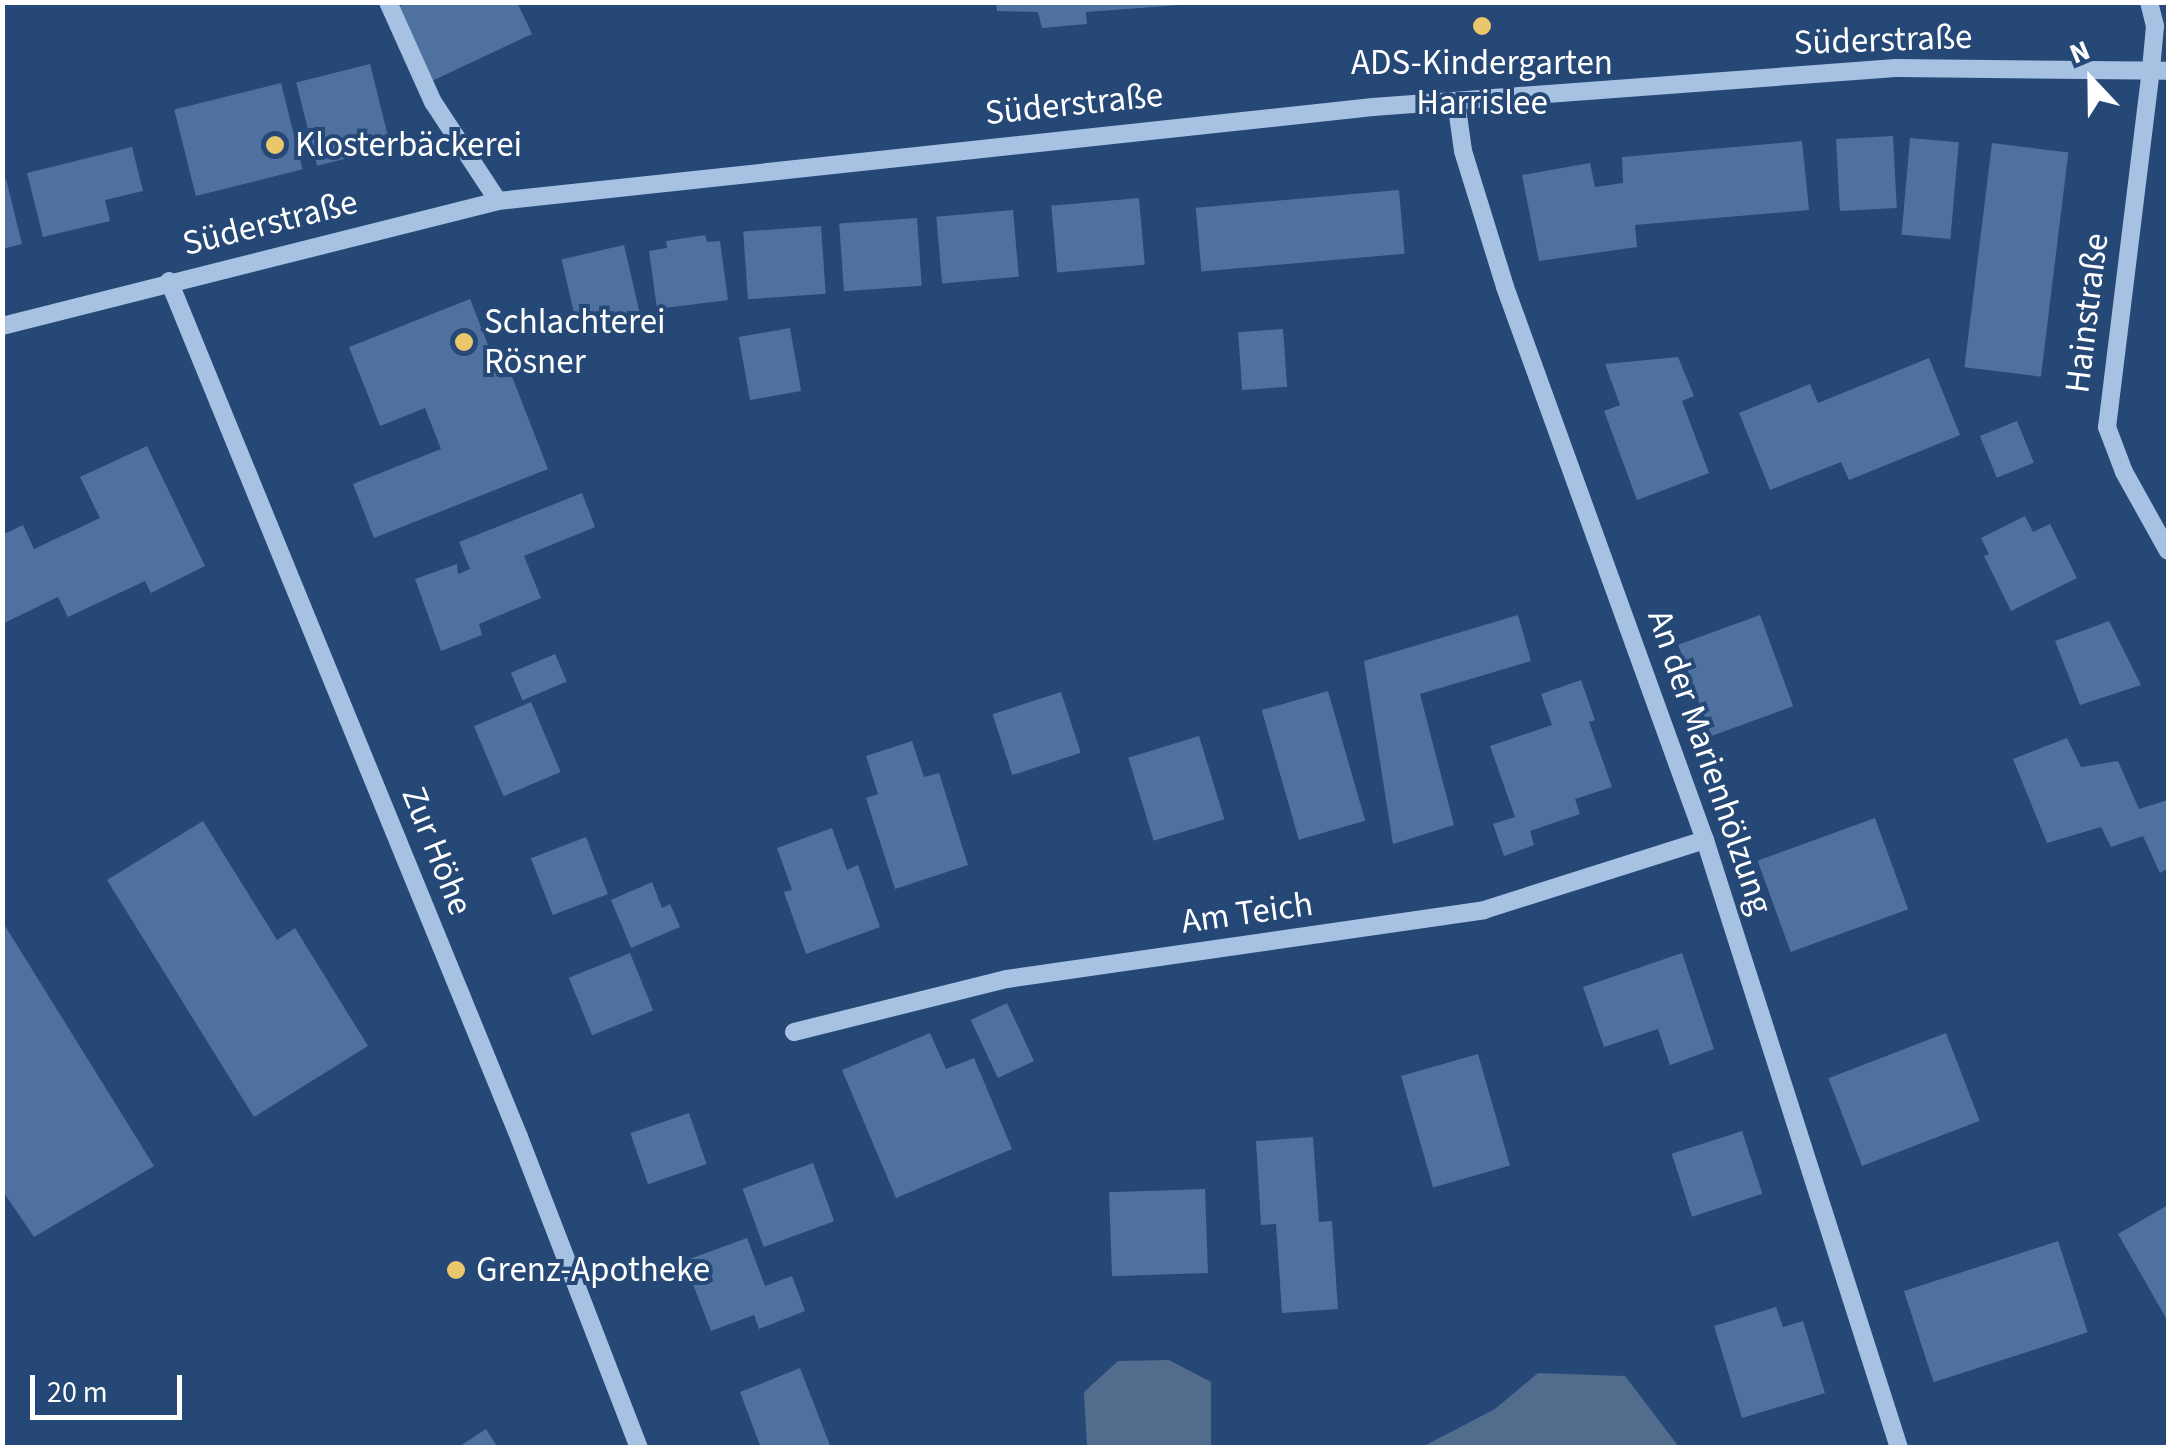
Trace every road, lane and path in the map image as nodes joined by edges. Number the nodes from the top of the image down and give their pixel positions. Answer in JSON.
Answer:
{"nodes":[{"id":1,"x":388,"y":2,"type":"edge"},
{"id":2,"x":2149,"y":2,"type":"edge"},
{"id":3,"x":2160,"y":70,"type":"edge"},
{"id":4,"x":1456,"y":101,"type":"junction"},
{"id":5,"x":498,"y":202,"type":"junction"},
{"id":6,"x":169,"y":281,"type":"junction"},
{"id":7,"x":2,"y":326,"type":"edge"},
{"id":8,"x":2168,"y":552,"type":"edge"},
{"id":9,"x":1705,"y":840,"type":"junction"},
{"id":10,"x":794,"y":1032,"type":"dead end"},
{"id":11,"x":639,"y":1448,"type":"edge"},
{"id":12,"x":1899,"y":1448,"type":"edge"}],
"edges":[{"from":1,"to":5,"type":"street"},
{"from":2,"to":3,"type":"street","name":"Hainstraße"},
{"from":3,"to":4,"type":"street","name":"Süderstraße"},
{"from":3,"to":8,"type":"street","name":"Hainstraße"},
{"from":4,"to":5,"type":"street","name":"Süderstraße"},
{"from":4,"to":9,"type":"street","name":"An der Marienhölzung"},
{"from":5,"to":6,"type":"street","name":"Süderstraße"},
{"from":6,"to":7,"type":"street","name":"Süderstraße"},
{"from":6,"to":11,"type":"street","name":"Zur Höhe"},
{"from":9,"to":10,"type":"street","name":"Am Teich"},
{"from":9,"to":12,"type":"street","name":"An der Marienhölzung"}]}
